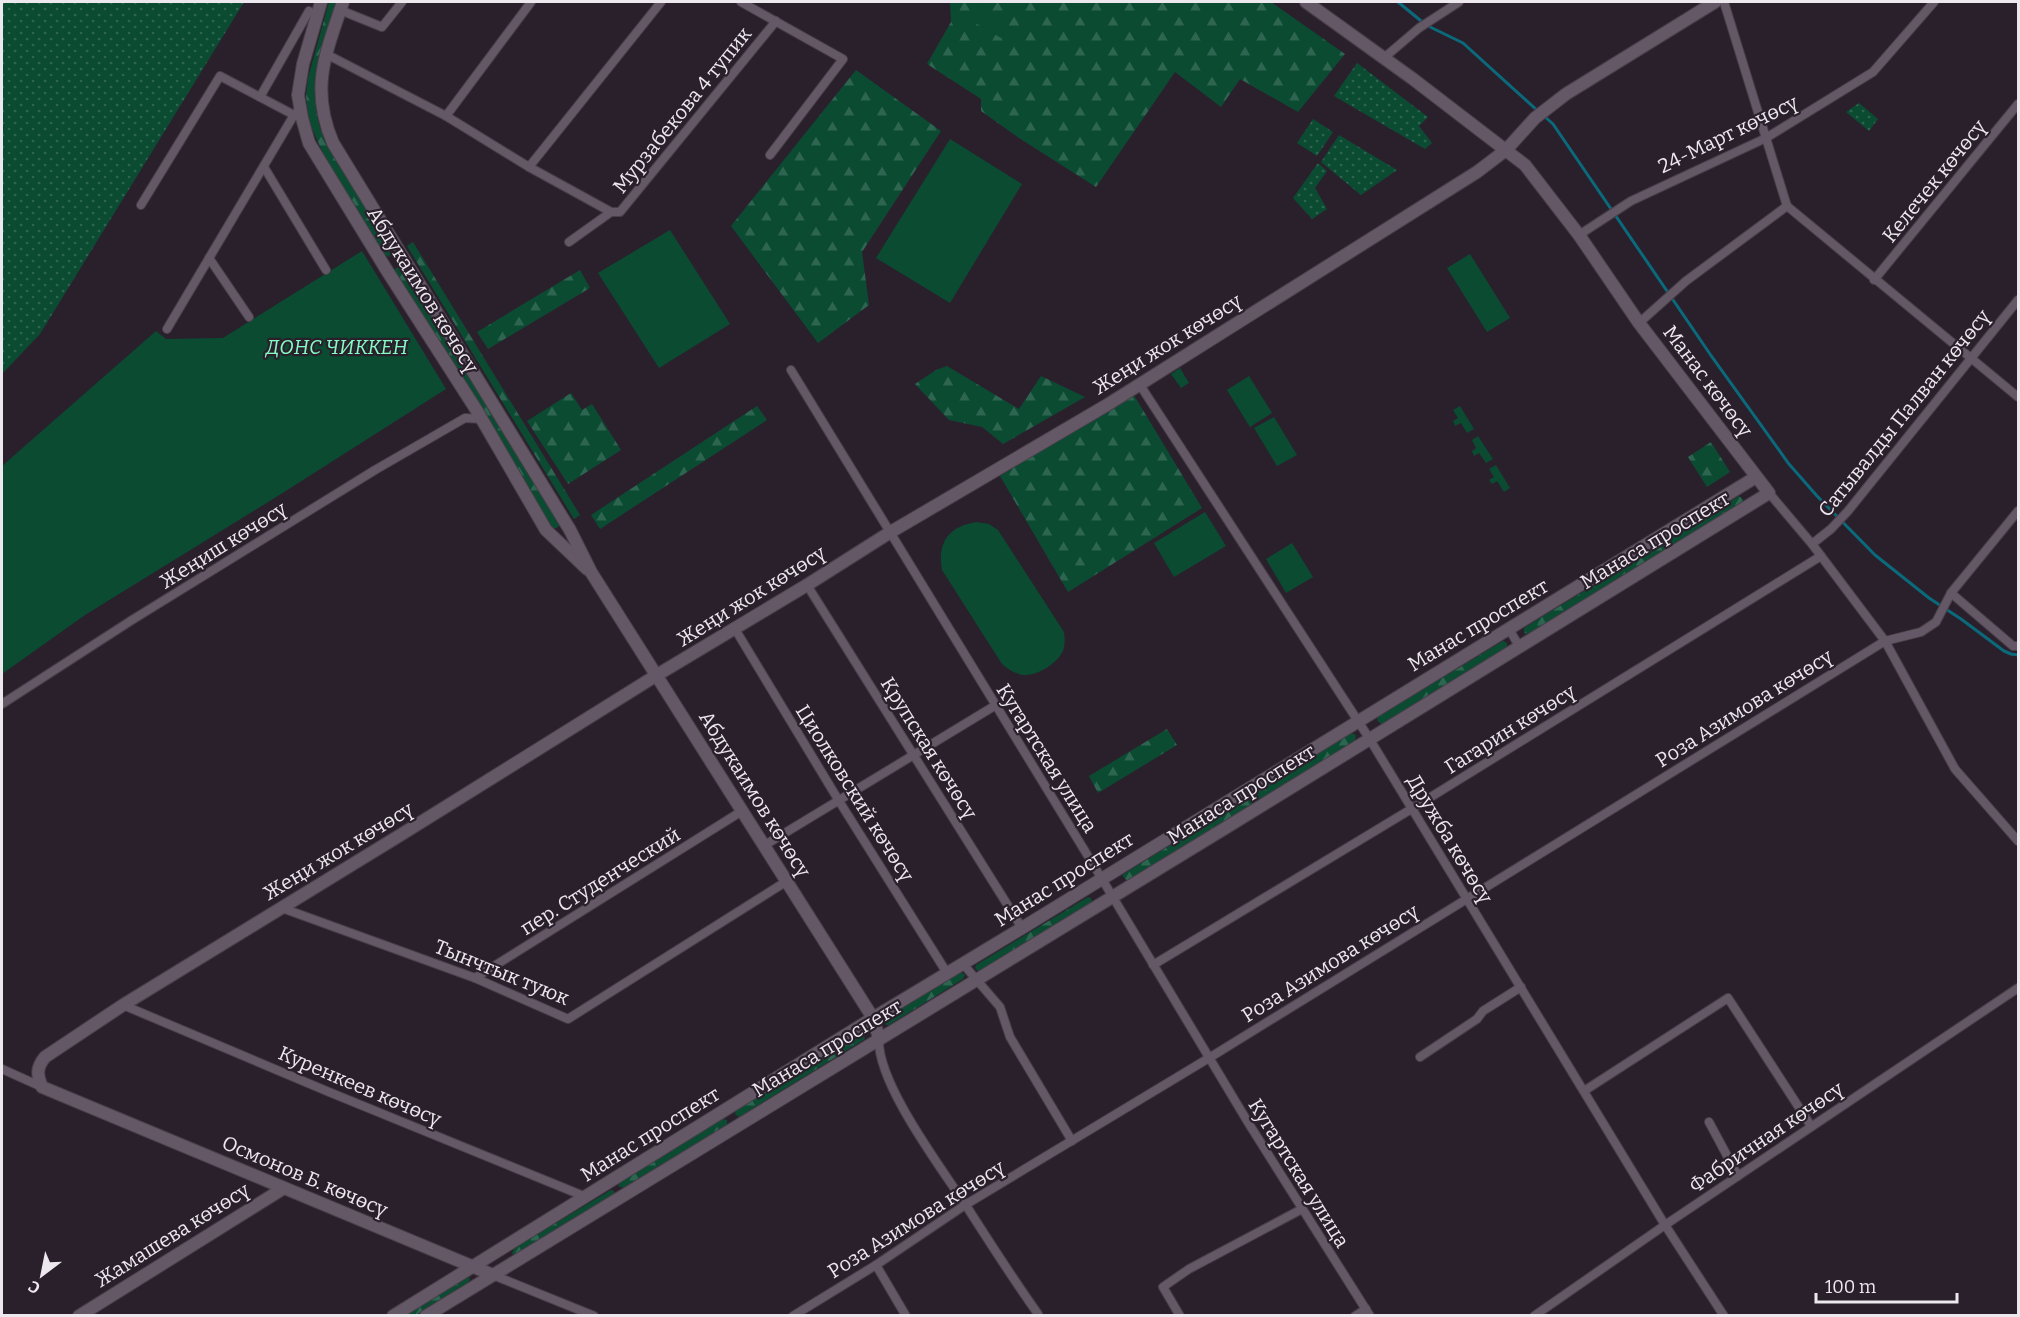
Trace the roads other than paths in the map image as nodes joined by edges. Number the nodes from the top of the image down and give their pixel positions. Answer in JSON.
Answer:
{"nodes":[{"id":1,"x":321,"y":2,"type":"edge"},
{"id":2,"x":402,"y":2,"type":"edge"},
{"id":3,"x":531,"y":2,"type":"edge"},
{"id":4,"x":661,"y":2,"type":"edge"},
{"id":5,"x":741,"y":2,"type":"edge"},
{"id":6,"x":1306,"y":2,"type":"edge"},
{"id":7,"x":1459,"y":2,"type":"edge"},
{"id":8,"x":1715,"y":2,"type":"edge"},
{"id":9,"x":1724,"y":2,"type":"edge"},
{"id":10,"x":1934,"y":2,"type":"edge"},
{"id":11,"x":341,"y":6,"type":"edge"},
{"id":12,"x":309,"y":11,"type":"dead end"},
{"id":13,"x":776,"y":21,"type":"junction"},
{"id":14,"x":326,"y":54,"type":"junction"},
{"id":15,"x":1385,"y":57,"type":"junction"},
{"id":16,"x":260,"y":97,"type":"junction"},
{"id":17,"x":2019,"y":104,"type":"edge"},
{"id":18,"x":297,"y":112,"type":"junction"},
{"id":19,"x":446,"y":116,"type":"junction"},
{"id":20,"x":1766,"y":138,"type":"junction"},
{"id":21,"x":1506,"y":150,"type":"junction"},
{"id":22,"x":770,"y":155,"type":"dead end"},
{"id":23,"x":264,"y":167,"type":"junction"},
{"id":24,"x":529,"y":167,"type":"junction"},
{"id":25,"x":141,"y":205,"type":"dead end"},
{"id":26,"x":1787,"y":206,"type":"junction"},
{"id":27,"x":611,"y":212,"type":"junction"},
{"id":28,"x":1579,"y":235,"type":"junction"},
{"id":29,"x":569,"y":242,"type":"dead end"},
{"id":30,"x":209,"y":258,"type":"junction"},
{"id":31,"x":402,"y":258,"type":"junction"},
{"id":32,"x":386,"y":269,"type":"junction"},
{"id":33,"x":326,"y":270,"type":"dead end"},
{"id":34,"x":1874,"y":280,"type":"junction"},
{"id":35,"x":2019,"y":300,"type":"edge"},
{"id":36,"x":249,"y":318,"type":"dead end"},
{"id":37,"x":1639,"y":323,"type":"junction"},
{"id":38,"x":167,"y":329,"type":"dead end"},
{"id":39,"x":1971,"y":358,"type":"junction"},
{"id":40,"x":790,"y":370,"type":"dead end"},
{"id":41,"x":1140,"y":384,"type":"junction"},
{"id":42,"x":2019,"y":397,"type":"edge"},
{"id":43,"x":469,"y":398,"type":"junction"},
{"id":44,"x":465,"y":418,"type":"junction"},
{"id":45,"x":482,"y":419,"type":"junction"},
{"id":46,"x":1756,"y":477,"type":"junction"},
{"id":47,"x":1769,"y":493,"type":"junction"},
{"id":48,"x":2019,"y":511,"type":"edge"},
{"id":49,"x":889,"y":533,"type":"junction"},
{"id":50,"x":1812,"y":544,"type":"junction"},
{"id":51,"x":1821,"y":556,"type":"junction"},
{"id":52,"x":591,"y":572,"type":"junction"},
{"id":53,"x":807,"y":585,"type":"junction"},
{"id":54,"x":1950,"y":596,"type":"junction"},
{"id":55,"x":735,"y":629,"type":"junction"},
{"id":56,"x":1509,"y":629,"type":"junction"},
{"id":57,"x":1885,"y":641,"type":"junction"},
{"id":58,"x":1519,"y":646,"type":"junction"},
{"id":59,"x":2019,"y":646,"type":"edge"},
{"id":60,"x":657,"y":675,"type":"junction"},
{"id":61,"x":2,"y":704,"type":"edge"},
{"id":62,"x":996,"y":705,"type":"junction"},
{"id":63,"x":1358,"y":721,"type":"junction"},
{"id":64,"x":1369,"y":738,"type":"junction"},
{"id":65,"x":914,"y":756,"type":"junction"},
{"id":66,"x":839,"y":801,"type":"junction"},
{"id":67,"x":1413,"y":808,"type":"junction"},
{"id":68,"x":742,"y":811,"type":"junction"},
{"id":69,"x":2019,"y":841,"type":"edge"},
{"id":70,"x":765,"y":845,"type":"junction"},
{"id":71,"x":1102,"y":879,"type":"junction"},
{"id":72,"x":787,"y":881,"type":"junction"},
{"id":73,"x":1112,"y":896,"type":"junction"},
{"id":74,"x":1466,"y":898,"type":"junction"},
{"id":75,"x":282,"y":908,"type":"junction"},
{"id":76,"x":1022,"y":928,"type":"junction"},
{"id":77,"x":963,"y":964,"type":"junction"},
{"id":78,"x":1153,"y":965,"type":"junction"},
{"id":79,"x":948,"y":973,"type":"junction"},
{"id":80,"x":475,"y":978,"type":"junction"},
{"id":81,"x":976,"y":979,"type":"junction"},
{"id":82,"x":1521,"y":987,"type":"junction"},
{"id":83,"x":2019,"y":988,"type":"edge"},
{"id":84,"x":123,"y":1005,"type":"junction"},
{"id":85,"x":873,"y":1018,"type":"junction"},
{"id":86,"x":879,"y":1038,"type":"junction"},
{"id":87,"x":1420,"y":1057,"type":"dead end"},
{"id":88,"x":1209,"y":1058,"type":"junction"},
{"id":89,"x":2,"y":1069,"type":"edge"},
{"id":90,"x":42,"y":1087,"type":"junction"},
{"id":91,"x":1584,"y":1090,"type":"junction"},
{"id":92,"x":726,"y":1110,"type":"junction"},
{"id":93,"x":1709,"y":1122,"type":"dead end"},
{"id":94,"x":736,"y":1126,"type":"junction"},
{"id":95,"x":1811,"y":1126,"type":"junction"},
{"id":96,"x":1072,"y":1141,"type":"junction"},
{"id":97,"x":1738,"y":1176,"type":"junction"},
{"id":98,"x":612,"y":1180,"type":"junction"},
{"id":99,"x":284,"y":1188,"type":"junction"},
{"id":100,"x":621,"y":1196,"type":"junction"},
{"id":101,"x":586,"y":1197,"type":"junction"},
{"id":102,"x":965,"y":1205,"type":"junction"},
{"id":103,"x":1302,"y":1209,"type":"junction"},
{"id":104,"x":1665,"y":1225,"type":"junction"},
{"id":105,"x":876,"y":1265,"type":"junction"},
{"id":106,"x":473,"y":1267,"type":"junction"},
{"id":107,"x":493,"y":1275,"type":"junction"},
{"id":108,"x":1368,"y":1312,"type":"edge"},
{"id":109,"x":1038,"y":1314,"type":"edge"},
{"id":110,"x":79,"y":1316,"type":"edge"},
{"id":111,"x":393,"y":1316,"type":"edge"},
{"id":112,"x":426,"y":1316,"type":"edge"},
{"id":113,"x":594,"y":1316,"type":"edge"},
{"id":114,"x":793,"y":1316,"type":"edge"},
{"id":115,"x":906,"y":1316,"type":"edge"},
{"id":116,"x":1180,"y":1316,"type":"edge"},
{"id":117,"x":1355,"y":1316,"type":"edge"},
{"id":118,"x":1534,"y":1316,"type":"edge"},
{"id":119,"x":1724,"y":1316,"type":"edge"}],
"edges":[{"from":1,"to":18,"type":"main road","name":"Абдукаимов көчөсү"},
{"from":2,"to":11,"type":"street"},
{"from":3,"to":19,"type":"street"},
{"from":4,"to":24,"type":"street"},
{"from":5,"to":13,"type":"street"},
{"from":6,"to":15,"type":"main road","name":"Манас көчөсү"},
{"from":7,"to":15,"type":"street"},
{"from":8,"to":21,"type":"main road","name":"Жеңи жок көчөсү"},
{"from":9,"to":20,"type":"street"},
{"from":10,"to":20,"type":"street","name":"24-Март көчөсү"},
{"from":11,"to":14,"type":"main road","name":"Абдукаимов көчөсү"},
{"from":12,"to":16,"type":"street"},
{"from":13,"to":22,"type":"street"},
{"from":13,"to":27,"type":"street","name":"Мурзабекова 4 тупик"},
{"from":14,"to":19,"type":"street"},
{"from":14,"to":31,"type":"main road","name":"Абдукаимов көчөсү"},
{"from":15,"to":21,"type":"main road","name":"Манас көчөсү"},
{"from":16,"to":18,"type":"street"},
{"from":16,"to":25,"type":"street"},
{"from":17,"to":34,"type":"street","name":"Келечек көчөсү"},
{"from":18,"to":23,"type":"street"},
{"from":18,"to":32,"type":"main road","name":"Абдукаимов көчөсү"},
{"from":19,"to":24,"type":"street"},
{"from":20,"to":26,"type":"street"},
{"from":20,"to":28,"type":"street","name":"24-Март көчөсү"},
{"from":21,"to":28,"type":"main road","name":"Манас көчөсү"},
{"from":21,"to":41,"type":"main road","name":"Жеңи жок көчөсү"},
{"from":23,"to":30,"type":"street"},
{"from":23,"to":33,"type":"street"},
{"from":24,"to":27,"type":"street"},
{"from":26,"to":34,"type":"street"},
{"from":26,"to":37,"type":"street"},
{"from":27,"to":29,"type":"street","name":"Мурзабекова 4 тупик"},
{"from":28,"to":37,"type":"main road","name":"Манас көчөсү"},
{"from":30,"to":36,"type":"street"},
{"from":30,"to":38,"type":"street"},
{"from":31,"to":32,"type":"main road"},
{"from":31,"to":52,"type":"main road","name":"Абдукаимов көчөсү"},
{"from":32,"to":43,"type":"main road","name":"Абдукаимов көчөсү"},
{"from":34,"to":39,"type":"street"},
{"from":35,"to":39,"type":"street","name":"Сатывалды Палван көчөсү"},
{"from":37,"to":46,"type":"main road","name":"Манас көчөсү"},
{"from":39,"to":42,"type":"street"},
{"from":39,"to":50,"type":"street","name":"Сатывалды Палван көчөсү"},
{"from":40,"to":49,"type":"street","name":"Кугартская улица"},
{"from":41,"to":49,"type":"main road","name":"Жеңи жок көчөсү"},
{"from":41,"to":63,"type":"street","name":"Дружба көчөсү"},
{"from":43,"to":44,"type":"street"},
{"from":43,"to":45,"type":"main road","name":"Абдукаимов көчөсү"},
{"from":44,"to":45,"type":"street"},
{"from":44,"to":61,"type":"street","name":"Жеңиш көчөсү"},
{"from":45,"to":52,"type":"main road","name":"Абдукаимов көчөсү"},
{"from":46,"to":47,"type":"main road","name":"Манас көчөсү"},
{"from":46,"to":56,"type":"main road","name":"Манас проспект"},
{"from":47,"to":50,"type":"street","name":"Манас көчөсү"},
{"from":47,"to":58,"type":"main road","name":"Манаса проспект"},
{"from":48,"to":54,"type":"street"},
{"from":49,"to":53,"type":"main road","name":"Жеңи жок көчөсү"},
{"from":49,"to":62,"type":"street","name":"Кугартская улица"},
{"from":50,"to":51,"type":"street","name":"Манас көчөсү"},
{"from":51,"to":57,"type":"street","name":"Манас көчөсү"},
{"from":51,"to":67,"type":"street","name":"Гагарин көчөсү"},
{"from":52,"to":60,"type":"main road","name":"Абдукаимов көчөсү"},
{"from":53,"to":55,"type":"main road","name":"Жеңи жок көчөсү"},
{"from":53,"to":65,"type":"street","name":"Крупская көчөсү"},
{"from":54,"to":57,"type":"street","name":"Роза Азимова көчөсү"},
{"from":54,"to":59,"type":"street"},
{"from":55,"to":60,"type":"main road","name":"Жеңи жок көчөсү"},
{"from":55,"to":66,"type":"street","name":"Циолковский көчөсү"},
{"from":56,"to":58,"type":"street"},
{"from":56,"to":63,"type":"main road","name":"Манас проспект"},
{"from":57,"to":69,"type":"street","name":"Манас көчөсү"},
{"from":57,"to":74,"type":"street","name":"Роза Азимова көчөсү"},
{"from":58,"to":64,"type":"main road","name":"Манаса проспект"},
{"from":60,"to":68,"type":"main road","name":"Абдукаимов көчөсү"},
{"from":60,"to":75,"type":"main road","name":"Жеңи жок көчөсү"},
{"from":62,"to":65,"type":"street"},
{"from":62,"to":71,"type":"street","name":"Кугартская улица"},
{"from":63,"to":64,"type":"street","name":"Дружба көчөсү"},
{"from":63,"to":71,"type":"main road","name":"Манас проспект"},
{"from":64,"to":67,"type":"street","name":"Дружба көчөсү"},
{"from":64,"to":73,"type":"main road","name":"Манаса проспект"},
{"from":65,"to":66,"type":"street"},
{"from":65,"to":76,"type":"street","name":"Крупская көчөсү"},
{"from":66,"to":70,"type":"street"},
{"from":66,"to":79,"type":"street","name":"Циолковский көчөсү"},
{"from":67,"to":74,"type":"street","name":"Дружба көчөсү"},
{"from":67,"to":78,"type":"street","name":"Гагарин көчөсү"},
{"from":68,"to":70,"type":"main road","name":"Абдукаимов көчөсү"},
{"from":68,"to":80,"type":"street","name":"пер. Студенческий"},
{"from":70,"to":72,"type":"main road","name":"Абдукаимов көчөсү"},
{"from":71,"to":73,"type":"street","name":"Кугартская улица"},
{"from":71,"to":76,"type":"main road","name":"Манас проспект"},
{"from":72,"to":80,"type":"street","name":"Тынчтык туюк"},
{"from":72,"to":85,"type":"main road","name":"Абдукаимов көчөсү"},
{"from":73,"to":78,"type":"street","name":"Кугартская улица"},
{"from":73,"to":81,"type":"main road","name":"Манаса проспект"},
{"from":74,"to":82,"type":"street","name":"Дружба көчөсү"},
{"from":74,"to":88,"type":"street","name":"Роза Азимова көчөсү"},
{"from":75,"to":80,"type":"street","name":"Тынчтык туюк"},
{"from":75,"to":84,"type":"main road","name":"Жеңи жок көчөсү"},
{"from":76,"to":77,"type":"main road","name":"Манас проспект"},
{"from":77,"to":79,"type":"main road","name":"Манас проспект"},
{"from":77,"to":81,"type":"street"},
{"from":78,"to":88,"type":"street","name":"Кугартская улица"},
{"from":79,"to":85,"type":"main road","name":"Манас проспект"},
{"from":81,"to":86,"type":"main road","name":"Манаса проспект"},
{"from":81,"to":96,"type":"street"},
{"from":82,"to":87,"type":"street"},
{"from":82,"to":91,"type":"street","name":"Дружба көчөсү"},
{"from":83,"to":95,"type":"street","name":"Фабричная көчөсү"},
{"from":84,"to":90,"type":"main road","name":"Жеңи жок көчөсү"},
{"from":84,"to":101,"type":"street","name":"Куренкеев көчөсү"},
{"from":85,"to":86,"type":"main road","name":"Абдукаимов көчөсү"},
{"from":85,"to":92,"type":"main road","name":"Манас проспект"},
{"from":86,"to":94,"type":"main road","name":"Манаса проспект"},
{"from":86,"to":102,"type":"street"},
{"from":88,"to":96,"type":"street","name":"Роза Азимова көчөсү"},
{"from":88,"to":103,"type":"street","name":"Кугартская улица"},
{"from":89,"to":90,"type":"street","name":"Осмонов Б. көчөсү"},
{"from":90,"to":99,"type":"main road","name":"Осмонов Б. көчөсү"},
{"from":91,"to":95,"type":"street"},
{"from":91,"to":104,"type":"street","name":"Дружба көчөсү"},
{"from":92,"to":94,"type":"main road"},
{"from":92,"to":98,"type":"main road","name":"Манас проспект"},
{"from":93,"to":97,"type":"street"},
{"from":94,"to":100,"type":"main road","name":"Манаса проспект"},
{"from":95,"to":97,"type":"street","name":"Фабричная көчөсү"},
{"from":96,"to":102,"type":"street","name":"Роза Азимова көчөсү"},
{"from":97,"to":104,"type":"street","name":"Фабричная көчөсү"},
{"from":98,"to":100,"type":"main road"},
{"from":98,"to":101,"type":"main road","name":"Манас проспект"},
{"from":99,"to":106,"type":"main road","name":"Осмонов Б. көчөсү"},
{"from":99,"to":110,"type":"main road","name":"Жамашева көчөсү"},
{"from":100,"to":107,"type":"main road","name":"Манаса проспект"},
{"from":101,"to":106,"type":"main road","name":"Манас проспект"},
{"from":102,"to":105,"type":"street","name":"Роза Азимова көчөсү"},
{"from":102,"to":109,"type":"street"},
{"from":103,"to":108,"type":"street","name":"Кугартская улица"},
{"from":103,"to":116,"type":"street"},
{"from":104,"to":118,"type":"street","name":"Фабричная көчөсү"},
{"from":104,"to":119,"type":"street","name":"Дружба көчөсү"},
{"from":105,"to":114,"type":"street","name":"Роза Азимова көчөсү"},
{"from":105,"to":115,"type":"street"},
{"from":106,"to":107,"type":"main road","name":"Осмонов Б. көчөсү"},
{"from":106,"to":111,"type":"main road","name":"Манас проспект"},
{"from":107,"to":112,"type":"main road","name":"Манаса проспект"},
{"from":107,"to":113,"type":"street","name":"Осмонов Б. көчөсү"},
{"from":108,"to":117,"type":"street"}]}
